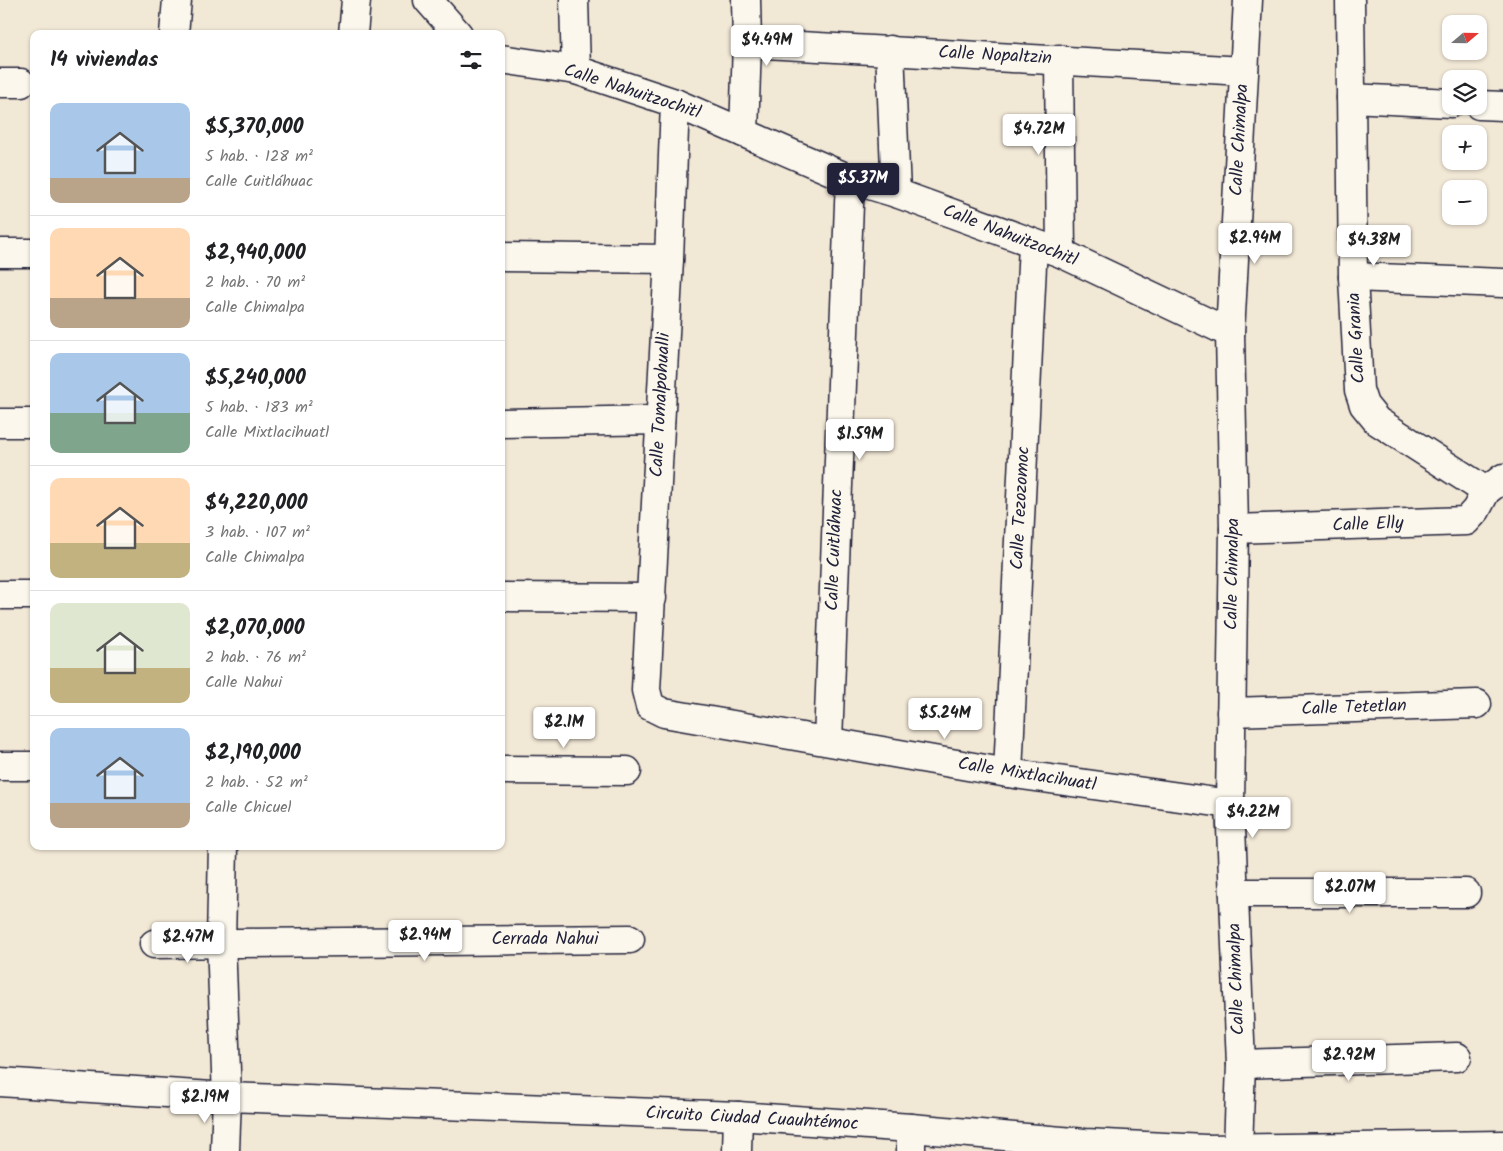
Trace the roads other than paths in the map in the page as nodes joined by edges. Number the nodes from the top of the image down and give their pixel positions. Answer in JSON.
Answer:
{"nodes":[{"id":1,"x":177,"y":0,"type":"edge"},
{"id":2,"x":356,"y":0,"type":"edge"},
{"id":3,"x":428,"y":0,"type":"edge"},
{"id":4,"x":574,"y":0,"type":"edge"},
{"id":5,"x":746,"y":0,"type":"edge"},
{"id":6,"x":1248,"y":0,"type":"edge"},
{"id":7,"x":1350,"y":0,"type":"edge"},
{"id":8,"x":174,"y":30,"type":"edge"},
{"id":9,"x":353,"y":30,"type":"edge"},
{"id":10,"x":454,"y":30,"type":"edge"},
{"id":11,"x":746,"y":43,"type":"junction"},
{"id":12,"x":890,"y":50,"type":"junction"},
{"id":13,"x":1059,"y":59,"type":"junction"},
{"id":14,"x":505,"y":60,"type":"edge"},
{"id":15,"x":576,"y":70,"type":"junction"},
{"id":16,"x":1244,"y":71,"type":"junction"},
{"id":17,"x":1351,"y":98,"type":"junction"},
{"id":18,"x":675,"y":103,"type":"junction"},
{"id":19,"x":1442,"y":103,"type":"edge"},
{"id":20,"x":1487,"y":105,"type":"edge"},
{"id":21,"x":1503,"y":106,"type":"edge"},
{"id":22,"x":744,"y":133,"type":"junction"},
{"id":23,"x":850,"y":179,"type":"junction"},
{"id":24,"x":896,"y":193,"type":"junction"},
{"id":25,"x":1033,"y":244,"type":"junction"},
{"id":26,"x":0,"y":253,"type":"edge"},
{"id":27,"x":30,"y":253,"type":"edge"},
{"id":28,"x":1061,"y":253,"type":"junction"},
{"id":29,"x":505,"y":257,"type":"edge"},
{"id":30,"x":669,"y":259,"type":"junction"},
{"id":31,"x":1353,"y":278,"type":"junction"},
{"id":32,"x":1503,"y":283,"type":"edge"},
{"id":33,"x":1230,"y":333,"type":"junction"},
{"id":34,"x":660,"y":420,"type":"junction"},
{"id":35,"x":0,"y":422,"type":"edge"},
{"id":36,"x":30,"y":423,"type":"edge"},
{"id":37,"x":505,"y":423,"type":"edge"},
{"id":38,"x":1494,"y":485,"type":"edge"},
{"id":39,"x":1234,"y":529,"type":"junction"},
{"id":40,"x":0,"y":595,"type":"edge"},
{"id":41,"x":30,"y":595,"type":"edge"},
{"id":42,"x":505,"y":597,"type":"edge"},
{"id":43,"x":652,"y":598,"type":"junction"},
{"id":44,"x":1477,"y":704,"type":"dead end"},
{"id":45,"x":650,"y":706,"type":"joint"},
{"id":46,"x":1231,"y":712,"type":"junction"},
{"id":47,"x":828,"y":741,"type":"junction"},
{"id":48,"x":0,"y":766,"type":"edge"},
{"id":49,"x":30,"y":766,"type":"edge"},
{"id":50,"x":505,"y":770,"type":"edge"},
{"id":51,"x":627,"y":771,"type":"dead end"},
{"id":52,"x":1008,"y":773,"type":"junction"},
{"id":53,"x":1230,"y":804,"type":"junction"},
{"id":54,"x":223,"y":850,"type":"edge"},
{"id":55,"x":1234,"y":893,"type":"junction"},
{"id":56,"x":1466,"y":893,"type":"dead end"},
{"id":57,"x":630,"y":939,"type":"dead end"},
{"id":58,"x":221,"y":942,"type":"junction"},
{"id":59,"x":154,"y":944,"type":"dead end"},
{"id":60,"x":1457,"y":1057,"type":"dead end"},
{"id":61,"x":1240,"y":1064,"type":"junction"},
{"id":62,"x":0,"y":1082,"type":"edge"},
{"id":63,"x":227,"y":1098,"type":"junction"},
{"id":64,"x":738,"y":1116,"type":"junction"},
{"id":65,"x":911,"y":1140,"type":"edge"},
{"id":66,"x":1503,"y":1145,"type":"edge"},
{"id":67,"x":1085,"y":1147,"type":"edge"},
{"id":68,"x":1238,"y":1149,"type":"junction"},
{"id":69,"x":1205,"y":1150,"type":"edge"},
{"id":70,"x":225,"y":1151,"type":"edge"},
{"id":71,"x":737,"y":1151,"type":"edge"}],
"edges":[{"from":1,"to":8,"type":"street"},
{"from":2,"to":9,"type":"street"},
{"from":3,"to":10,"type":"street"},
{"from":4,"to":15,"type":"street"},
{"from":5,"to":11,"type":"street"},
{"from":6,"to":16,"type":"street","name":"Calle Chimalpa"},
{"from":7,"to":17,"type":"street","name":"Calle Grania"},
{"from":11,"to":12,"type":"street","name":"Calle Nopaltzin"},
{"from":11,"to":22,"type":"street"},
{"from":12,"to":13,"type":"street","name":"Calle Nopaltzin"},
{"from":12,"to":24,"type":"street"},
{"from":13,"to":16,"type":"street","name":"Calle Nopaltzin"},
{"from":13,"to":28,"type":"street"},
{"from":14,"to":15,"type":"street","name":"Calle Nahuitzochitl"},
{"from":15,"to":18,"type":"street","name":"Calle Nahuitzochitl"},
{"from":16,"to":33,"type":"street","name":"Calle Chimalpa"},
{"from":17,"to":19,"type":"street"},
{"from":17,"to":31,"type":"street","name":"Calle Grania"},
{"from":18,"to":22,"type":"street","name":"Calle Nahuitzochitl"},
{"from":18,"to":30,"type":"street","name":"Calle Tomalpohualli"},
{"from":20,"to":21,"type":"street"},
{"from":22,"to":23,"type":"street","name":"Calle Nahuitzochitl"},
{"from":23,"to":24,"type":"street","name":"Calle Nahuitzochitl"},
{"from":23,"to":47,"type":"street","name":"Calle Cuitláhuac"},
{"from":24,"to":25,"type":"street","name":"Calle Nahuitzochitl"},
{"from":25,"to":28,"type":"street","name":"Calle Nahuitzochitl"},
{"from":25,"to":52,"type":"street","name":"Calle Tezozomoc"},
{"from":26,"to":27,"type":"street"},
{"from":28,"to":33,"type":"street","name":"Calle Nahuitzochitl"},
{"from":29,"to":30,"type":"street"},
{"from":30,"to":34,"type":"street","name":"Calle Tomalpohualli"},
{"from":31,"to":32,"type":"street"},
{"from":31,"to":38,"type":"street","name":"Calle Grania"},
{"from":33,"to":39,"type":"street","name":"Calle Chimalpa"},
{"from":34,"to":37,"type":"street"},
{"from":34,"to":43,"type":"street","name":"Calle Tomalpohualli"},
{"from":35,"to":36,"type":"street"},
{"from":38,"to":39,"type":"street","name":"Calle Elly"},
{"from":39,"to":46,"type":"street","name":"Calle Chimalpa"},
{"from":40,"to":41,"type":"street"},
{"from":42,"to":43,"type":"street"},
{"from":43,"to":45,"type":"street","name":"Calle Tomalpohualli"},
{"from":44,"to":46,"type":"street","name":"Calle Tetetlan"},
{"from":45,"to":47,"type":"street","name":"Calle Mixtlacihuatl"},
{"from":46,"to":53,"type":"street","name":"Calle Chimalpa"},
{"from":47,"to":52,"type":"street","name":"Calle Mixtlacihuatl"},
{"from":48,"to":49,"type":"street"},
{"from":50,"to":51,"type":"street"},
{"from":52,"to":53,"type":"street","name":"Calle Mixtlacihuatl"},
{"from":53,"to":55,"type":"street","name":"Calle Chimalpa"},
{"from":54,"to":58,"type":"street"},
{"from":55,"to":56,"type":"street"},
{"from":55,"to":61,"type":"street","name":"Calle Chimalpa"},
{"from":57,"to":58,"type":"street","name":"Cerrada Nahui"},
{"from":58,"to":59,"type":"street","name":"Cerrada Nahui"},
{"from":58,"to":63,"type":"street"},
{"from":60,"to":61,"type":"street"},
{"from":61,"to":68,"type":"street","name":"Calle Chimalpa"},
{"from":62,"to":63,"type":"street","name":"Circuito Ciudad Cuauhtémoc"},
{"from":63,"to":64,"type":"street","name":"Circuito Ciudad Cuauhtémoc"},
{"from":63,"to":70,"type":"street"},
{"from":64,"to":65,"type":"street","name":"Circuito Ciudad Cuauhtémoc"},
{"from":64,"to":71,"type":"street"},
{"from":65,"to":67,"type":"street","name":"Circuito Ciudad Cuauhtémoc"},
{"from":66,"to":68,"type":"street","name":"Circuito Ciudad Cuauhtémoc"},
{"from":67,"to":69,"type":"street","name":"Circuito Ciudad Cuauhtémoc"},
{"from":68,"to":69,"type":"street","name":"Circuito Ciudad Cuauhtémoc"}]}
